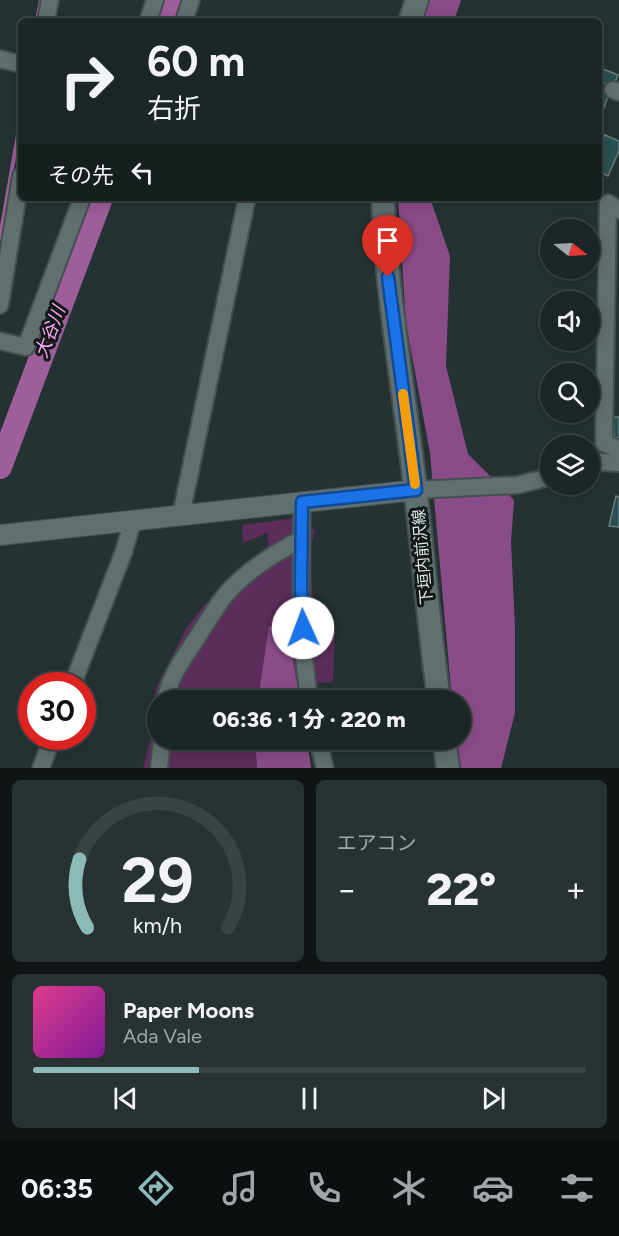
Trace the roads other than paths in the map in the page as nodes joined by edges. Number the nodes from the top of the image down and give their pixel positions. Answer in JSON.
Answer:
{"nodes":[{"id":1,"x":50,"y":0,"type":"edge"},
{"id":2,"x":155,"y":0,"type":"edge"},
{"id":3,"x":191,"y":0,"type":"edge"},
{"id":4,"x":417,"y":0,"type":"edge"},
{"id":5,"x":47,"y":18,"type":"edge"},
{"id":6,"x":149,"y":18,"type":"edge"},
{"id":7,"x":185,"y":18,"type":"edge"},
{"id":8,"x":411,"y":18,"type":"edge"},
{"id":9,"x":0,"y":59,"type":"edge"},
{"id":10,"x":18,"y":63,"type":"edge"},
{"id":11,"x":18,"y":194,"type":"edge"},
{"id":12,"x":81,"y":201,"type":"edge"},
{"id":13,"x":246,"y":201,"type":"edge"},
{"id":14,"x":383,"y":201,"type":"edge"},
{"id":15,"x":608,"y":203,"type":"edge"},
{"id":16,"x":0,"y":305,"type":"edge"},
{"id":17,"x":0,"y":341,"type":"edge"},
{"id":18,"x":619,"y":449,"type":"edge"},
{"id":19,"x":600,"y":462,"type":"edge"},
{"id":20,"x":619,"y":463,"type":"edge"},
{"id":21,"x":540,"y":479,"type":"edge"},
{"id":22,"x":416,"y":490,"type":"junction"},
{"id":23,"x":302,"y":502,"type":"junction"},
{"id":24,"x":181,"y":515,"type":"junction"},
{"id":25,"x":133,"y":520,"type":"junction"},
{"id":26,"x":0,"y":535,"type":"edge"},
{"id":27,"x":302,"y":539,"type":"junction"},
{"id":28,"x":77,"y":672,"type":"edge"},
{"id":29,"x":168,"y":690,"type":"edge"},
{"id":30,"x":308,"y":690,"type":"edge"},
{"id":31,"x":438,"y":690,"type":"edge"},
{"id":32,"x":47,"y":750,"type":"edge"},
{"id":33,"x":161,"y":750,"type":"edge"},
{"id":34,"x":320,"y":750,"type":"edge"},
{"id":35,"x":445,"y":750,"type":"edge"},
{"id":36,"x":40,"y":768,"type":"edge"},
{"id":37,"x":159,"y":768,"type":"edge"},
{"id":38,"x":325,"y":768,"type":"edge"},
{"id":39,"x":448,"y":768,"type":"edge"}],
"edges":[{"from":1,"to":5,"type":"street"},
{"from":2,"to":6,"type":"street"},
{"from":3,"to":7,"type":"street"},
{"from":4,"to":8,"type":"main road"},
{"from":9,"to":10,"type":"street"},
{"from":11,"to":16,"type":"street"},
{"from":12,"to":17,"type":"street"},
{"from":13,"to":24,"type":"street"},
{"from":14,"to":22,"type":"main road","name":"下垣内前沢線"},
{"from":15,"to":18,"type":"street"},
{"from":19,"to":20,"type":"street"},
{"from":21,"to":22,"type":"street"},
{"from":22,"to":23,"type":"street"},
{"from":22,"to":31,"type":"main road","name":"下垣内前沢線"},
{"from":23,"to":24,"type":"street"},
{"from":23,"to":27,"type":"street"},
{"from":24,"to":25,"type":"street"},
{"from":25,"to":26,"type":"street"},
{"from":25,"to":28,"type":"street"},
{"from":27,"to":29,"type":"street"},
{"from":27,"to":30,"type":"street"},
{"from":32,"to":36,"type":"street"},
{"from":33,"to":37,"type":"street"},
{"from":34,"to":38,"type":"street"},
{"from":35,"to":39,"type":"main road"}]}
